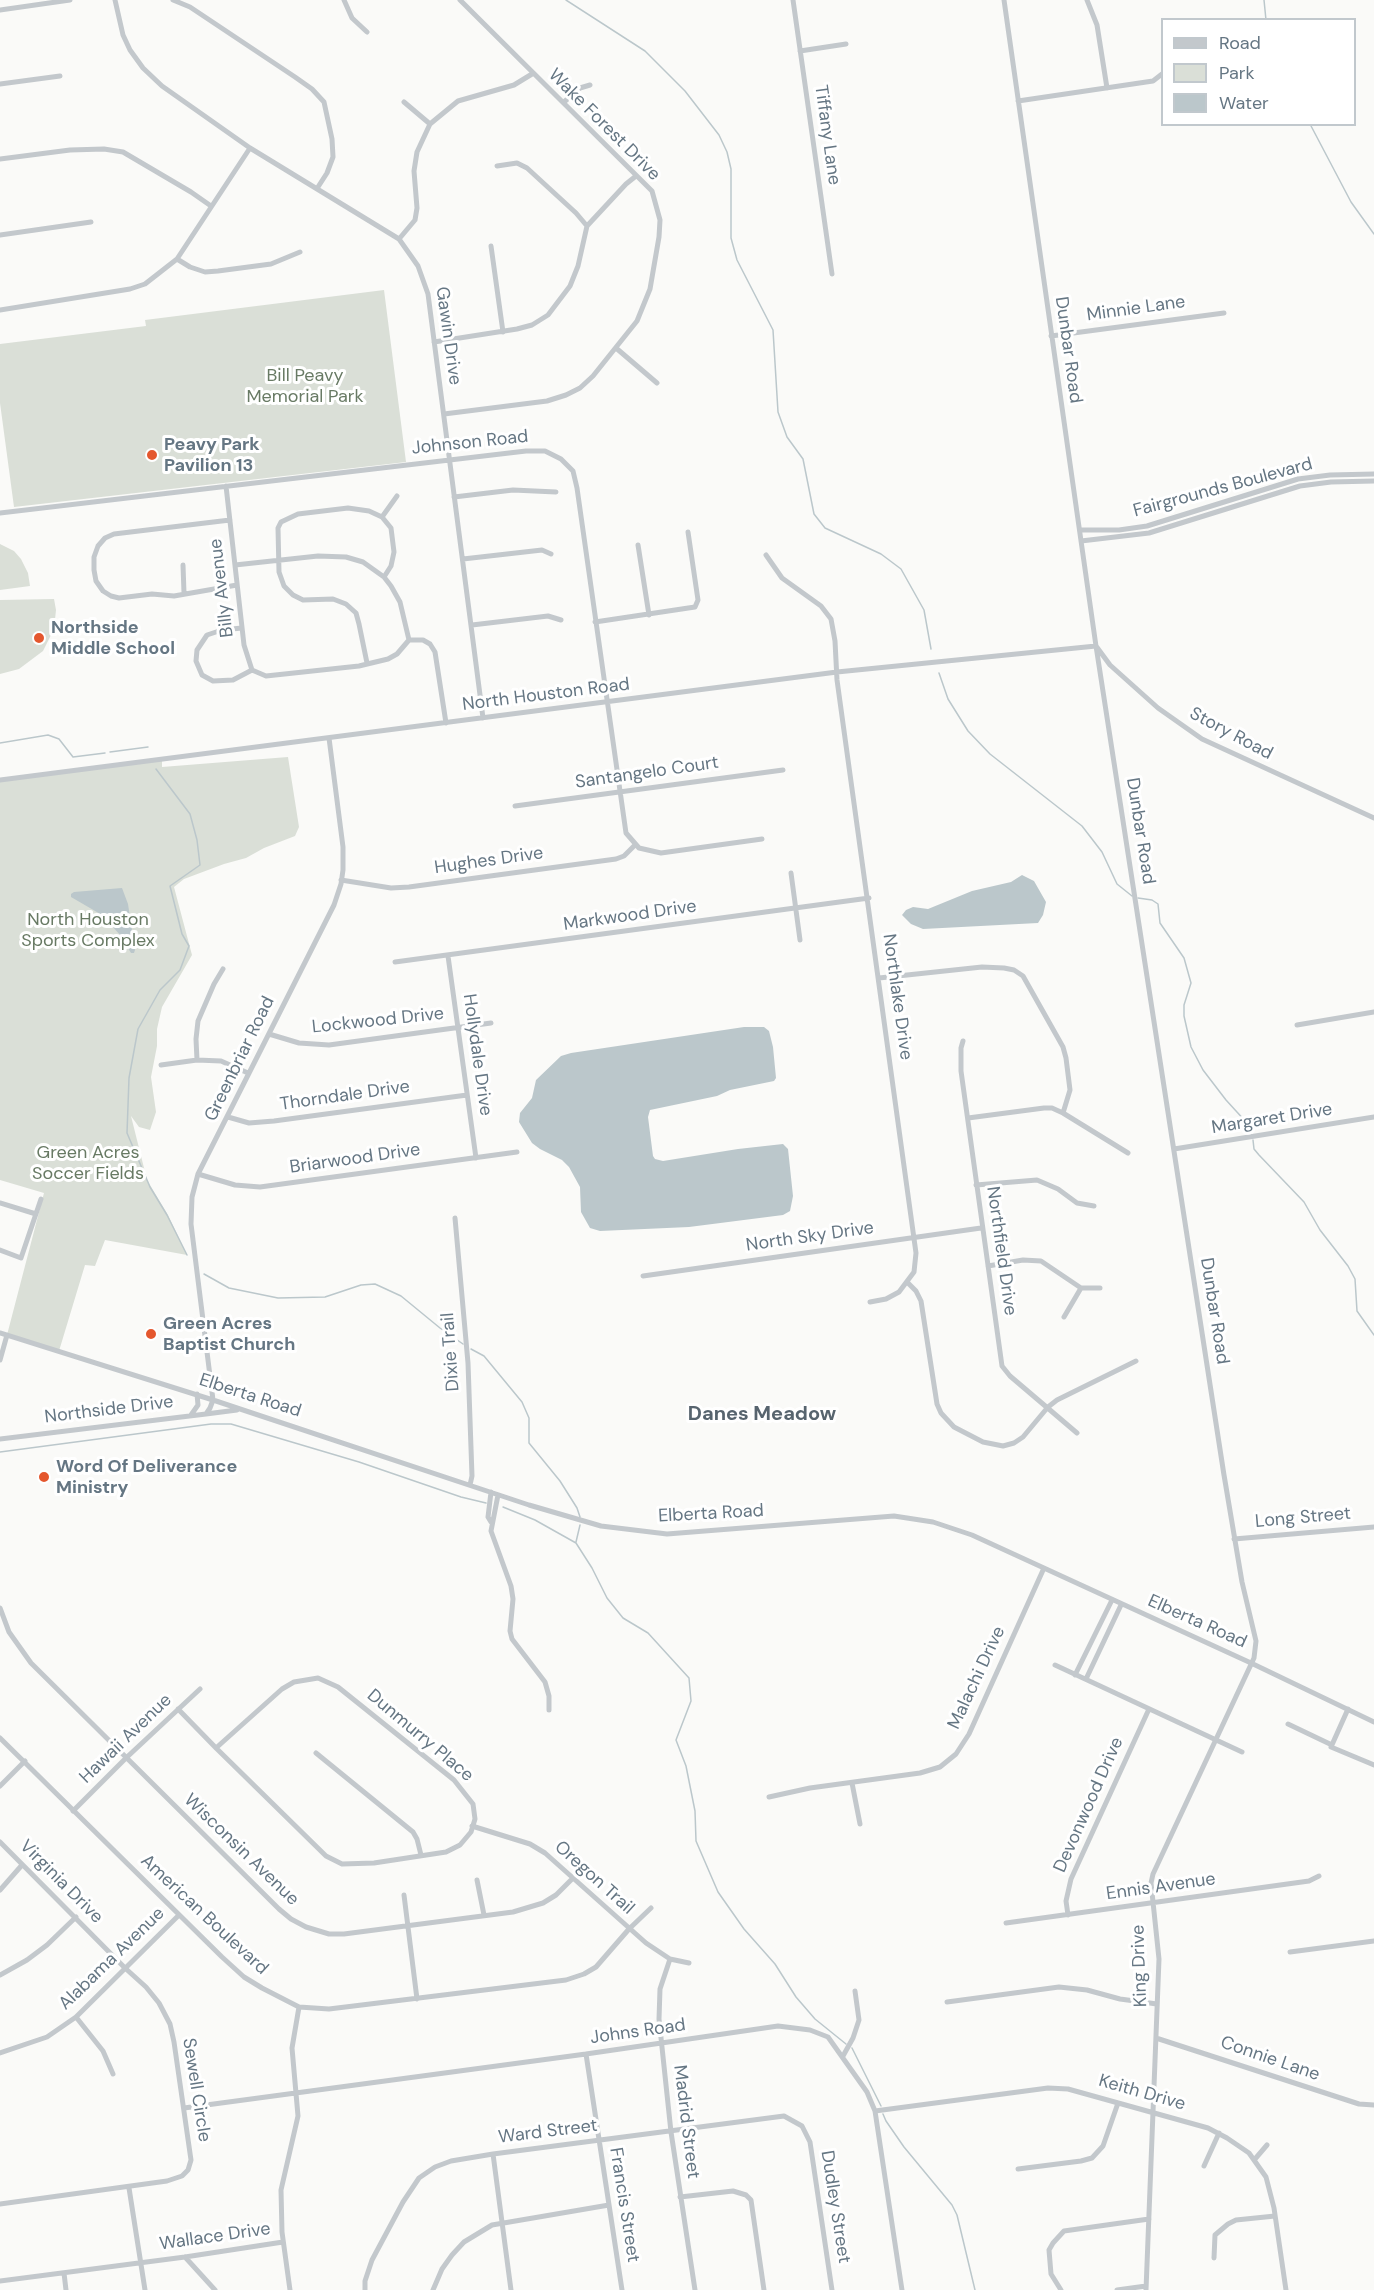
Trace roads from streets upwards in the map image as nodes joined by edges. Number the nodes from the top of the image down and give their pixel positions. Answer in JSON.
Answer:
{"nodes":[{"id":1,"x":70,"y":0,"type":"edge"},
{"id":2,"x":115,"y":0,"type":"edge"},
{"id":3,"x":173,"y":0,"type":"edge"},
{"id":4,"x":195,"y":0,"type":"edge"},
{"id":5,"x":344,"y":0,"type":"edge"},
{"id":6,"x":460,"y":0,"type":"edge"},
{"id":7,"x":793,"y":0,"type":"edge"},
{"id":8,"x":1004,"y":0,"type":"edge"},
{"id":9,"x":1087,"y":0,"type":"edge"},
{"id":10,"x":190,"y":7,"type":"junction"},
{"id":11,"x":0,"y":9,"type":"edge"},
{"id":12,"x":367,"y":32,"type":"dead end"},
{"id":13,"x":846,"y":44,"type":"dead end"},
{"id":14,"x":800,"y":51,"type":"junction"},
{"id":15,"x":532,"y":74,"type":"junction"},
{"id":16,"x":1161,"y":75,"type":"edge"},
{"id":17,"x":60,"y":76,"type":"dead end"},
{"id":18,"x":0,"y":84,"type":"edge"},
{"id":19,"x":590,"y":85,"type":"dead end"},
{"id":20,"x":1107,"y":88,"type":"junction"},
{"id":21,"x":1018,"y":101,"type":"junction"},
{"id":22,"x":404,"y":102,"type":"dead end"},
{"id":23,"x":564,"y":102,"type":"junction"},
{"id":24,"x":430,"y":124,"type":"junction"},
{"id":25,"x":250,"y":148,"type":"junction"},
{"id":26,"x":0,"y":159,"type":"edge"},
{"id":27,"x":497,"y":166,"type":"dead end"},
{"id":28,"x":636,"y":176,"type":"junction"},
{"id":29,"x":318,"y":187,"type":"junction"},
{"id":30,"x":211,"y":206,"type":"junction"},
{"id":31,"x":91,"y":222,"type":"dead end"},
{"id":32,"x":587,"y":226,"type":"junction"},
{"id":33,"x":0,"y":235,"type":"edge"},
{"id":34,"x":399,"y":238,"type":"junction"},
{"id":35,"x":491,"y":246,"type":"dead end"},
{"id":36,"x":300,"y":252,"type":"dead end"},
{"id":37,"x":177,"y":259,"type":"junction"},
{"id":38,"x":832,"y":274,"type":"dead end"},
{"id":39,"x":0,"y":310,"type":"edge"},
{"id":40,"x":1224,"y":313,"type":"dead end"},
{"id":41,"x":503,"y":332,"type":"junction"},
{"id":42,"x":1051,"y":336,"type":"junction"},
{"id":43,"x":434,"y":342,"type":"junction"},
{"id":44,"x":616,"y":348,"type":"junction"},
{"id":45,"x":657,"y":383,"type":"dead end"},
{"id":46,"x":444,"y":414,"type":"junction"},
{"id":47,"x":448,"y":460,"type":"junction"},
{"id":48,"x":1372,"y":474,"type":"edge"},
{"id":49,"x":1372,"y":481,"type":"edge"},
{"id":50,"x":226,"y":486,"type":"junction"},
{"id":51,"x":556,"y":492,"type":"dead end"},
{"id":52,"x":397,"y":496,"type":"dead end"},
{"id":53,"x":454,"y":497,"type":"junction"},
{"id":54,"x":0,"y":513,"type":"edge"},
{"id":55,"x":382,"y":517,"type":"junction"},
{"id":56,"x":230,"y":520,"type":"junction"},
{"id":57,"x":1080,"y":530,"type":"junction"},
{"id":58,"x":688,"y":532,"type":"dead end"},
{"id":59,"x":1081,"y":541,"type":"junction"},
{"id":60,"x":638,"y":545,"type":"dead end"},
{"id":61,"x":551,"y":554,"type":"dead end"},
{"id":62,"x":766,"y":555,"type":"dead end"},
{"id":63,"x":463,"y":560,"type":"junction"},
{"id":64,"x":279,"y":561,"type":"junction"},
{"id":65,"x":183,"y":565,"type":"dead end"},
{"id":66,"x":235,"y":565,"type":"junction"},
{"id":67,"x":384,"y":577,"type":"junction"},
{"id":68,"x":237,"y":585,"type":"junction"},
{"id":69,"x":184,"y":593,"type":"junction"},
{"id":70,"x":649,"y":615,"type":"junction"},
{"id":71,"x":561,"y":620,"type":"dead end"},
{"id":72,"x":596,"y":622,"type":"junction"},
{"id":73,"x":472,"y":625,"type":"junction"},
{"id":74,"x":242,"y":628,"type":"junction"},
{"id":75,"x":409,"y":640,"type":"junction"},
{"id":76,"x":1096,"y":646,"type":"junction"},
{"id":77,"x":367,"y":663,"type":"junction"},
{"id":78,"x":252,"y":670,"type":"junction"},
{"id":79,"x":837,"y":672,"type":"junction"},
{"id":80,"x":606,"y":703,"type":"junction"},
{"id":81,"x":483,"y":718,"type":"junction"},
{"id":82,"x":446,"y":723,"type":"junction"},
{"id":83,"x":329,"y":738,"type":"junction"},
{"id":84,"x":783,"y":770,"type":"dead end"},
{"id":85,"x":0,"y":780,"type":"edge"},
{"id":86,"x":619,"y":792,"type":"junction"},
{"id":87,"x":515,"y":806,"type":"dead end"},
{"id":88,"x":1374,"y":818,"type":"edge"},
{"id":89,"x":762,"y":839,"type":"dead end"},
{"id":90,"x":635,"y":845,"type":"junction"},
{"id":91,"x":791,"y":873,"type":"dead end"},
{"id":92,"x":341,"y":880,"type":"junction"},
{"id":93,"x":868,"y":898,"type":"junction"},
{"id":94,"x":796,"y":908,"type":"junction"},
{"id":95,"x":800,"y":940,"type":"dead end"},
{"id":96,"x":448,"y":956,"type":"junction"},
{"id":97,"x":395,"y":962,"type":"dead end"},
{"id":98,"x":223,"y":969,"type":"dead end"},
{"id":99,"x":879,"y":978,"type":"junction"},
{"id":100,"x":1374,"y":1012,"type":"edge"},
{"id":101,"x":491,"y":1023,"type":"dead end"},
{"id":102,"x":1297,"y":1024,"type":"dead end"},
{"id":103,"x":457,"y":1027,"type":"junction"},
{"id":104,"x":269,"y":1034,"type":"junction"},
{"id":105,"x":963,"y":1041,"type":"dead end"},
{"id":106,"x":196,"y":1060,"type":"junction"},
{"id":107,"x":162,"y":1065,"type":"dead end"},
{"id":108,"x":248,"y":1073,"type":"junction"},
{"id":109,"x":467,"y":1095,"type":"junction"},
{"id":110,"x":1063,"y":1113,"type":"junction"},
{"id":111,"x":228,"y":1117,"type":"junction"},
{"id":112,"x":1374,"y":1117,"type":"edge"},
{"id":113,"x":968,"y":1118,"type":"junction"},
{"id":114,"x":1174,"y":1149,"type":"junction"},
{"id":115,"x":517,"y":1152,"type":"dead end"},
{"id":116,"x":1128,"y":1153,"type":"dead end"},
{"id":117,"x":476,"y":1158,"type":"junction"},
{"id":118,"x":198,"y":1174,"type":"junction"},
{"id":119,"x":976,"y":1185,"type":"junction"},
{"id":120,"x":40,"y":1199,"type":"dead end"},
{"id":121,"x":0,"y":1203,"type":"edge"},
{"id":122,"x":1094,"y":1206,"type":"dead end"},
{"id":123,"x":36,"y":1214,"type":"junction"},
{"id":124,"x":454,"y":1218,"type":"dead end"},
{"id":125,"x":981,"y":1228,"type":"junction"},
{"id":126,"x":915,"y":1237,"type":"junction"},
{"id":127,"x":0,"y":1251,"type":"edge"},
{"id":128,"x":988,"y":1266,"type":"junction"},
{"id":129,"x":643,"y":1276,"type":"dead end"},
{"id":130,"x":908,"y":1283,"type":"junction"},
{"id":131,"x":1081,"y":1288,"type":"junction"},
{"id":132,"x":1100,"y":1288,"type":"dead end"},
{"id":133,"x":870,"y":1302,"type":"dead end"},
{"id":134,"x":1064,"y":1317,"type":"dead end"},
{"id":135,"x":3,"y":1334,"type":"edge"},
{"id":136,"x":0,"y":1360,"type":"edge"},
{"id":137,"x":1136,"y":1361,"type":"dead end"},
{"id":138,"x":196,"y":1394,"type":"junction"},
{"id":139,"x":213,"y":1400,"type":"junction"},
{"id":140,"x":1048,"y":1407,"type":"junction"},
{"id":141,"x":240,"y":1410,"type":"junction"},
{"id":142,"x":206,"y":1413,"type":"junction"},
{"id":143,"x":192,"y":1415,"type":"junction"},
{"id":144,"x":1077,"y":1432,"type":"dead end"},
{"id":145,"x":0,"y":1439,"type":"edge"},
{"id":146,"x":470,"y":1485,"type":"junction"},
{"id":147,"x":491,"y":1492,"type":"junction"},
{"id":148,"x":498,"y":1495,"type":"junction"},
{"id":149,"x":491,"y":1524,"type":"junction"},
{"id":150,"x":1374,"y":1527,"type":"edge"},
{"id":151,"x":1234,"y":1539,"type":"junction"},
{"id":152,"x":1044,"y":1568,"type":"junction"},
{"id":153,"x":1112,"y":1600,"type":"junction"},
{"id":154,"x":1121,"y":1605,"type":"junction"},
{"id":155,"x":0,"y":1608,"type":"edge"},
{"id":156,"x":1251,"y":1663,"type":"junction"},
{"id":157,"x":1054,"y":1665,"type":"dead end"},
{"id":158,"x":1076,"y":1675,"type":"junction"},
{"id":159,"x":1086,"y":1679,"type":"junction"},
{"id":160,"x":201,"y":1689,"type":"dead end"},
{"id":161,"x":178,"y":1709,"type":"junction"},
{"id":162,"x":1149,"y":1709,"type":"junction"},
{"id":163,"x":1348,"y":1709,"type":"junction"},
{"id":164,"x":549,"y":1710,"type":"dead end"},
{"id":165,"x":1374,"y":1722,"type":"edge"},
{"id":166,"x":1288,"y":1724,"type":"dead end"},
{"id":167,"x":0,"y":1738,"type":"edge"},
{"id":168,"x":1216,"y":1739,"type":"junction"},
{"id":169,"x":1332,"y":1745,"type":"junction"},
{"id":170,"x":216,"y":1748,"type":"junction"},
{"id":171,"x":1242,"y":1752,"type":"dead end"},
{"id":172,"x":316,"y":1753,"type":"dead end"},
{"id":173,"x":126,"y":1758,"type":"junction"},
{"id":174,"x":25,"y":1761,"type":"junction"},
{"id":175,"x":1374,"y":1765,"type":"edge"},
{"id":176,"x":852,"y":1783,"type":"junction"},
{"id":177,"x":0,"y":1786,"type":"edge"},
{"id":178,"x":769,"y":1797,"type":"dead end"},
{"id":179,"x":73,"y":1811,"type":"junction"},
{"id":180,"x":860,"y":1824,"type":"dead end"},
{"id":181,"x":472,"y":1826,"type":"junction"},
{"id":182,"x":0,"y":1842,"type":"edge"},
{"id":183,"x":421,"y":1856,"type":"junction"},
{"id":184,"x":22,"y":1865,"type":"junction"},
{"id":185,"x":1319,"y":1876,"type":"dead end"},
{"id":186,"x":573,"y":1878,"type":"junction"},
{"id":187,"x":477,"y":1880,"type":"dead end"},
{"id":188,"x":0,"y":1890,"type":"edge"},
{"id":189,"x":404,"y":1895,"type":"dead end"},
{"id":190,"x":1152,"y":1903,"type":"junction"},
{"id":191,"x":651,"y":1908,"type":"dead end"},
{"id":192,"x":179,"y":1915,"type":"junction"},
{"id":193,"x":1068,"y":1915,"type":"junction"},
{"id":194,"x":484,"y":1916,"type":"junction"},
{"id":195,"x":76,"y":1917,"type":"junction"},
{"id":196,"x":1006,"y":1923,"type":"dead end"},
{"id":197,"x":408,"y":1926,"type":"junction"},
{"id":198,"x":629,"y":1929,"type":"junction"},
{"id":199,"x":1374,"y":1941,"type":"edge"},
{"id":200,"x":1290,"y":1952,"type":"dead end"},
{"id":201,"x":670,"y":1959,"type":"junction"},
{"id":202,"x":689,"y":1963,"type":"dead end"},
{"id":203,"x":125,"y":1968,"type":"junction"},
{"id":204,"x":0,"y":1975,"type":"edge"},
{"id":205,"x":855,"y":1991,"type":"dead end"},
{"id":206,"x":417,"y":1999,"type":"junction"},
{"id":207,"x":947,"y":2002,"type":"dead end"},
{"id":208,"x":1157,"y":2004,"type":"junction"},
{"id":209,"x":299,"y":2007,"type":"junction"},
{"id":210,"x":76,"y":2017,"type":"junction"},
{"id":211,"x":1156,"y":2038,"type":"junction"},
{"id":212,"x":661,"y":2043,"type":"junction"},
{"id":213,"x":0,"y":2053,"type":"edge"},
{"id":214,"x":586,"y":2054,"type":"junction"},
{"id":215,"x":843,"y":2056,"type":"junction"},
{"id":216,"x":113,"y":2074,"type":"dead end"},
{"id":217,"x":295,"y":2093,"type":"junction"},
{"id":218,"x":1118,"y":2103,"type":"junction"},
{"id":219,"x":1374,"y":2105,"type":"edge"},
{"id":220,"x":184,"y":2108,"type":"junction"},
{"id":221,"x":875,"y":2111,"type":"junction"},
{"id":222,"x":1153,"y":2114,"type":"junction"},
{"id":223,"x":805,"y":2130,"type":"joint"},
{"id":224,"x":671,"y":2132,"type":"junction"},
{"id":225,"x":1219,"y":2133,"type":"junction"},
{"id":226,"x":599,"y":2141,"type":"junction"},
{"id":227,"x":1267,"y":2145,"type":"dead end"},
{"id":228,"x":493,"y":2154,"type":"junction"},
{"id":229,"x":1255,"y":2159,"type":"junction"},
{"id":230,"x":1204,"y":2166,"type":"dead end"},
{"id":231,"x":1018,"y":2169,"type":"dead end"},
{"id":232,"x":129,"y":2188,"type":"junction"},
{"id":233,"x":681,"y":2197,"type":"junction"},
{"id":234,"x":0,"y":2204,"type":"edge"},
{"id":235,"x":609,"y":2205,"type":"junction"},
{"id":236,"x":1275,"y":2216,"type":"junction"},
{"id":237,"x":1149,"y":2219,"type":"junction"},
{"id":238,"x":502,"y":2222,"type":"junction"},
{"id":239,"x":283,"y":2242,"type":"junction"},
{"id":240,"x":185,"y":2257,"type":"junction"},
{"id":241,"x":1214,"y":2258,"type":"dead end"},
{"id":242,"x":141,"y":2263,"type":"junction"},
{"id":243,"x":64,"y":2273,"type":"junction"},
{"id":244,"x":0,"y":2281,"type":"edge"},
{"id":245,"x":1146,"y":2288,"type":"edge"},
{"id":246,"x":66,"y":2290,"type":"edge"},
{"id":247,"x":145,"y":2290,"type":"edge"},
{"id":248,"x":215,"y":2290,"type":"edge"},
{"id":249,"x":290,"y":2290,"type":"edge"},
{"id":250,"x":365,"y":2290,"type":"edge"},
{"id":251,"x":433,"y":2290,"type":"edge"},
{"id":252,"x":511,"y":2290,"type":"edge"},
{"id":253,"x":622,"y":2290,"type":"edge"},
{"id":254,"x":695,"y":2290,"type":"edge"},
{"id":255,"x":764,"y":2290,"type":"edge"},
{"id":256,"x":832,"y":2290,"type":"edge"},
{"id":257,"x":902,"y":2290,"type":"edge"},
{"id":258,"x":1061,"y":2290,"type":"edge"},
{"id":259,"x":1117,"y":2290,"type":"edge"},
{"id":260,"x":1286,"y":2290,"type":"edge"}],
"edges":[{"from":1,"to":11,"type":"street"},
{"from":2,"to":25,"type":"street","name":"Gawin Drive"},
{"from":3,"to":10,"type":"street"},
{"from":4,"to":10,"type":"street"},
{"from":5,"to":12,"type":"street"},
{"from":6,"to":15,"type":"street","name":"Wake Forest Drive"},
{"from":7,"to":14,"type":"street","name":"Tiffany Lane"},
{"from":8,"to":21,"type":"street","name":"Dunbar Road"},
{"from":9,"to":20,"type":"street"},
{"from":10,"to":29,"type":"street"},
{"from":13,"to":14,"type":"street"},
{"from":14,"to":38,"type":"street","name":"Tiffany Lane"},
{"from":15,"to":23,"type":"street","name":"Wake Forest Drive"},
{"from":15,"to":24,"type":"street"},
{"from":16,"to":20,"type":"street"},
{"from":17,"to":18,"type":"street"},
{"from":19,"to":23,"type":"street"},
{"from":20,"to":21,"type":"street"},
{"from":21,"to":42,"type":"street","name":"Dunbar Road"},
{"from":22,"to":24,"type":"street"},
{"from":23,"to":28,"type":"street","name":"Wake Forest Drive"},
{"from":24,"to":34,"type":"street"},
{"from":25,"to":29,"type":"street","name":"Gawin Drive"},
{"from":25,"to":30,"type":"street"},
{"from":26,"to":30,"type":"street"},
{"from":27,"to":32,"type":"street"},
{"from":28,"to":32,"type":"street"},
{"from":28,"to":44,"type":"street","name":"Wake Forest Drive"},
{"from":29,"to":34,"type":"street","name":"Gawin Drive"},
{"from":30,"to":37,"type":"street"},
{"from":31,"to":33,"type":"street"},
{"from":32,"to":41,"type":"street"},
{"from":34,"to":43,"type":"street","name":"Gawin Drive"},
{"from":35,"to":41,"type":"street"},
{"from":36,"to":37,"type":"street"},
{"from":37,"to":39,"type":"street"},
{"from":40,"to":42,"type":"street","name":"Minnie Lane"},
{"from":41,"to":43,"type":"street"},
{"from":42,"to":57,"type":"street","name":"Dunbar Road"},
{"from":43,"to":46,"type":"street","name":"Gawin Drive"},
{"from":44,"to":45,"type":"street"},
{"from":44,"to":46,"type":"street","name":"Wake Forest Drive"},
{"from":46,"to":47,"type":"street","name":"Gawin Drive"},
{"from":47,"to":50,"type":"street","name":"Johnson Road"},
{"from":47,"to":53,"type":"street","name":"Gawin Drive"},
{"from":47,"to":72,"type":"street","name":"Johnson Road"},
{"from":48,"to":49,"type":"street"},
{"from":48,"to":57,"type":"street","name":"Fairgrounds Boulevard"},
{"from":49,"to":59,"type":"street","name":"Fairgrounds Boulevard"},
{"from":50,"to":54,"type":"street","name":"Johnson Road"},
{"from":50,"to":56,"type":"street","name":"Billy Avenue"},
{"from":51,"to":53,"type":"street"},
{"from":52,"to":55,"type":"street"},
{"from":53,"to":63,"type":"street","name":"Gawin Drive"},
{"from":55,"to":64,"type":"street"},
{"from":55,"to":67,"type":"street"},
{"from":56,"to":66,"type":"street","name":"Billy Avenue"},
{"from":56,"to":69,"type":"street"},
{"from":57,"to":59,"type":"street","name":"Dunbar Road"},
{"from":58,"to":70,"type":"street"},
{"from":59,"to":76,"type":"street","name":"Dunbar Road"},
{"from":60,"to":70,"type":"street"},
{"from":61,"to":63,"type":"street"},
{"from":62,"to":79,"type":"street","name":"Northlake Drive"},
{"from":63,"to":73,"type":"street","name":"Gawin Drive"},
{"from":64,"to":66,"type":"street"},
{"from":64,"to":67,"type":"street"},
{"from":64,"to":77,"type":"street"},
{"from":65,"to":69,"type":"street"},
{"from":66,"to":68,"type":"street","name":"Billy Avenue"},
{"from":67,"to":75,"type":"street"},
{"from":68,"to":69,"type":"street"},
{"from":68,"to":74,"type":"street","name":"Billy Avenue"},
{"from":70,"to":72,"type":"street"},
{"from":71,"to":73,"type":"street"},
{"from":72,"to":80,"type":"street","name":"Johnson Road"},
{"from":73,"to":81,"type":"street","name":"Gawin Drive"},
{"from":74,"to":78,"type":"street","name":"Billy Avenue"},
{"from":74,"to":78,"type":"street"},
{"from":75,"to":77,"type":"street"},
{"from":75,"to":82,"type":"street"},
{"from":76,"to":79,"type":"street","name":"North Houston Road"},
{"from":76,"to":88,"type":"street","name":"Story Road"},
{"from":76,"to":114,"type":"street","name":"Dunbar Road"},
{"from":77,"to":78,"type":"street"},
{"from":79,"to":80,"type":"street","name":"North Houston Road"},
{"from":79,"to":93,"type":"street","name":"Northlake Drive"},
{"from":80,"to":81,"type":"street","name":"North Houston Road"},
{"from":80,"to":86,"type":"street","name":"Johnson Road"},
{"from":81,"to":82,"type":"street","name":"North Houston Road"},
{"from":82,"to":83,"type":"street","name":"North Houston Road"},
{"from":83,"to":85,"type":"street","name":"North Houston Road"},
{"from":83,"to":92,"type":"street","name":"Greenbriar Road"},
{"from":84,"to":86,"type":"street","name":"Santangelo Court"},
{"from":86,"to":87,"type":"street","name":"Santangelo Court"},
{"from":86,"to":90,"type":"street","name":"Johnson Road"},
{"from":89,"to":90,"type":"street"},
{"from":90,"to":92,"type":"street","name":"Hughes Drive"},
{"from":91,"to":94,"type":"street"},
{"from":92,"to":104,"type":"street","name":"Greenbriar Road"},
{"from":93,"to":94,"type":"street","name":"Markwood Drive"},
{"from":93,"to":99,"type":"street","name":"Northlake Drive"},
{"from":94,"to":95,"type":"street"},
{"from":94,"to":96,"type":"street","name":"Markwood Drive"},
{"from":96,"to":97,"type":"street","name":"Markwood Drive"},
{"from":96,"to":103,"type":"street","name":"Hollydale Drive"},
{"from":98,"to":106,"type":"street"},
{"from":99,"to":110,"type":"street"},
{"from":99,"to":126,"type":"street","name":"Northlake Drive"},
{"from":100,"to":102,"type":"street"},
{"from":101,"to":103,"type":"street","name":"Lockwood Drive"},
{"from":103,"to":104,"type":"street","name":"Lockwood Drive"},
{"from":103,"to":109,"type":"street","name":"Hollydale Drive"},
{"from":104,"to":108,"type":"street","name":"Greenbriar Road"},
{"from":105,"to":113,"type":"street","name":"Northfield Drive"},
{"from":106,"to":107,"type":"street"},
{"from":106,"to":108,"type":"street"},
{"from":108,"to":111,"type":"street","name":"Greenbriar Road"},
{"from":109,"to":111,"type":"street","name":"Thorndale Drive"},
{"from":109,"to":117,"type":"street","name":"Hollydale Drive"},
{"from":110,"to":113,"type":"street"},
{"from":110,"to":116,"type":"street"},
{"from":111,"to":118,"type":"street","name":"Greenbriar Road"},
{"from":112,"to":114,"type":"street","name":"Margaret Drive"},
{"from":113,"to":119,"type":"street","name":"Northfield Drive"},
{"from":114,"to":151,"type":"street","name":"Dunbar Road"},
{"from":115,"to":117,"type":"street","name":"Briarwood Drive"},
{"from":117,"to":118,"type":"street","name":"Briarwood Drive"},
{"from":118,"to":139,"type":"street","name":"Greenbriar Road"},
{"from":119,"to":122,"type":"street"},
{"from":119,"to":125,"type":"street","name":"Northfield Drive"},
{"from":120,"to":123,"type":"street"},
{"from":121,"to":123,"type":"street"},
{"from":123,"to":127,"type":"street"},
{"from":124,"to":146,"type":"street","name":"Dixie Trail"},
{"from":125,"to":126,"type":"street","name":"North Sky Drive"},
{"from":125,"to":128,"type":"street","name":"Northfield Drive"},
{"from":126,"to":129,"type":"street","name":"North Sky Drive"},
{"from":126,"to":130,"type":"street","name":"Northlake Drive"},
{"from":128,"to":131,"type":"street"},
{"from":128,"to":140,"type":"street","name":"Northfield Drive"},
{"from":130,"to":133,"type":"street"},
{"from":130,"to":140,"type":"street"},
{"from":131,"to":132,"type":"street"},
{"from":131,"to":134,"type":"street"},
{"from":135,"to":136,"type":"street"},
{"from":135,"to":138,"type":"street","name":"Elberta Road"},
{"from":137,"to":140,"type":"street"},
{"from":138,"to":139,"type":"street","name":"Elberta Road"},
{"from":138,"to":143,"type":"street"},
{"from":139,"to":141,"type":"street","name":"Elberta Road"},
{"from":139,"to":142,"type":"street"},
{"from":140,"to":144,"type":"street","name":"Northfield Drive"},
{"from":141,"to":142,"type":"street","name":"Northside Drive"},
{"from":141,"to":146,"type":"street","name":"Elberta Road"},
{"from":142,"to":143,"type":"street","name":"Northside Drive"},
{"from":143,"to":145,"type":"street","name":"Northside Drive"},
{"from":146,"to":147,"type":"street","name":"Elberta Road"},
{"from":147,"to":148,"type":"street","name":"Elberta Road"},
{"from":147,"to":149,"type":"street"},
{"from":148,"to":149,"type":"street"},
{"from":148,"to":152,"type":"street","name":"Elberta Road"},
{"from":149,"to":164,"type":"street"},
{"from":150,"to":151,"type":"street","name":"Long Street"},
{"from":151,"to":156,"type":"street","name":"Dunbar Road"},
{"from":152,"to":153,"type":"street","name":"Elberta Road"},
{"from":152,"to":176,"type":"street","name":"Malachi Drive"},
{"from":153,"to":154,"type":"street","name":"Elberta Road"},
{"from":153,"to":158,"type":"street"},
{"from":154,"to":156,"type":"street","name":"Elberta Road"},
{"from":154,"to":159,"type":"street"},
{"from":155,"to":173,"type":"street","name":"Wisconsin Avenue"},
{"from":156,"to":163,"type":"street","name":"Elberta Road"},
{"from":156,"to":168,"type":"street","name":"King Drive"},
{"from":157,"to":158,"type":"street"},
{"from":158,"to":159,"type":"street"},
{"from":159,"to":162,"type":"street"},
{"from":160,"to":161,"type":"street","name":"Hawaii Avenue"},
{"from":161,"to":170,"type":"street"},
{"from":161,"to":173,"type":"street","name":"Hawaii Avenue"},
{"from":162,"to":168,"type":"street"},
{"from":162,"to":193,"type":"street","name":"Devonwood Drive"},
{"from":163,"to":165,"type":"street","name":"Elberta Road"},
{"from":163,"to":169,"type":"street"},
{"from":166,"to":169,"type":"street"},
{"from":167,"to":174,"type":"street","name":"American Boulevard"},
{"from":168,"to":171,"type":"street"},
{"from":168,"to":190,"type":"street","name":"King Drive"},
{"from":169,"to":175,"type":"street"},
{"from":170,"to":181,"type":"street","name":"Dunmurry Place"},
{"from":170,"to":183,"type":"street"},
{"from":172,"to":183,"type":"street"},
{"from":173,"to":179,"type":"street","name":"Hawaii Avenue"},
{"from":173,"to":197,"type":"street","name":"Wisconsin Avenue"},
{"from":174,"to":177,"type":"street"},
{"from":174,"to":179,"type":"street","name":"American Boulevard"},
{"from":176,"to":178,"type":"street","name":"Malachi Drive"},
{"from":176,"to":180,"type":"street"},
{"from":179,"to":192,"type":"street","name":"American Boulevard"},
{"from":181,"to":183,"type":"street"},
{"from":181,"to":186,"type":"street","name":"Oregon Trail"},
{"from":182,"to":184,"type":"street","name":"Virginia Drive"},
{"from":184,"to":188,"type":"street"},
{"from":184,"to":195,"type":"street","name":"Virginia Drive"},
{"from":185,"to":190,"type":"street","name":"Ennis Avenue"},
{"from":186,"to":194,"type":"street","name":"Wisconsin Avenue"},
{"from":186,"to":198,"type":"street","name":"Oregon Trail"},
{"from":187,"to":194,"type":"street"},
{"from":189,"to":197,"type":"street"},
{"from":190,"to":193,"type":"street","name":"Ennis Avenue"},
{"from":190,"to":208,"type":"street","name":"King Drive"},
{"from":191,"to":198,"type":"street","name":"American Boulevard"},
{"from":192,"to":203,"type":"street","name":"Alabama Avenue"},
{"from":192,"to":209,"type":"street","name":"American Boulevard"},
{"from":193,"to":196,"type":"street","name":"Ennis Avenue"},
{"from":194,"to":197,"type":"street","name":"Wisconsin Avenue"},
{"from":195,"to":203,"type":"street","name":"Virginia Drive"},
{"from":195,"to":204,"type":"street"},
{"from":197,"to":206,"type":"street"},
{"from":198,"to":201,"type":"street","name":"Oregon Trail"},
{"from":198,"to":206,"type":"street","name":"American Boulevard"},
{"from":199,"to":200,"type":"street"},
{"from":201,"to":202,"type":"street","name":"Oregon Trail"},
{"from":201,"to":212,"type":"street","name":"Madrid Street"},
{"from":203,"to":210,"type":"street","name":"Alabama Avenue"},
{"from":203,"to":220,"type":"street","name":"Sewell Circle"},
{"from":205,"to":215,"type":"street"},
{"from":206,"to":209,"type":"street","name":"American Boulevard"},
{"from":207,"to":208,"type":"street"},
{"from":208,"to":211,"type":"street","name":"King Drive"},
{"from":209,"to":217,"type":"street"},
{"from":210,"to":213,"type":"street","name":"Alabama Avenue"},
{"from":210,"to":216,"type":"street"},
{"from":211,"to":219,"type":"street","name":"Connie Lane"},
{"from":211,"to":222,"type":"street","name":"King Drive"},
{"from":212,"to":214,"type":"street","name":"Johns Road"},
{"from":212,"to":215,"type":"street","name":"Johns Road"},
{"from":212,"to":224,"type":"street","name":"Madrid Street"},
{"from":214,"to":217,"type":"street","name":"Johns Road"},
{"from":214,"to":226,"type":"street","name":"Francis Street"},
{"from":215,"to":221,"type":"street","name":"Johns Road"},
{"from":217,"to":220,"type":"street","name":"Johns Road"},
{"from":217,"to":239,"type":"street"},
{"from":218,"to":221,"type":"street","name":"Keith Drive"},
{"from":218,"to":222,"type":"street","name":"Keith Drive"},
{"from":218,"to":231,"type":"street"},
{"from":220,"to":232,"type":"street","name":"Sewell Circle"},
{"from":221,"to":257,"type":"street","name":"Johns Road"},
{"from":222,"to":225,"type":"street","name":"Keith Drive"},
{"from":222,"to":237,"type":"street","name":"King Drive"},
{"from":223,"to":224,"type":"street","name":"Ward Street"},
{"from":223,"to":256,"type":"street","name":"Dudley Street"},
{"from":224,"to":226,"type":"street","name":"Ward Street"},
{"from":224,"to":233,"type":"street","name":"Madrid Street"},
{"from":225,"to":229,"type":"street","name":"Keith Drive"},
{"from":225,"to":230,"type":"street"},
{"from":226,"to":228,"type":"street","name":"Ward Street"},
{"from":226,"to":235,"type":"street","name":"Francis Street"},
{"from":227,"to":229,"type":"street"},
{"from":228,"to":238,"type":"street"},
{"from":228,"to":250,"type":"street","name":"Ward Street"},
{"from":229,"to":236,"type":"street","name":"Keith Drive"},
{"from":232,"to":234,"type":"street"},
{"from":232,"to":242,"type":"street","name":"Wallace Drive"},
{"from":233,"to":254,"type":"street","name":"Madrid Street"},
{"from":233,"to":255,"type":"street"},
{"from":235,"to":238,"type":"street"},
{"from":235,"to":253,"type":"street","name":"Francis Street"},
{"from":236,"to":241,"type":"street"},
{"from":236,"to":260,"type":"street","name":"Keith Drive"},
{"from":237,"to":245,"type":"street","name":"King Drive"},
{"from":237,"to":258,"type":"street"},
{"from":238,"to":251,"type":"street"},
{"from":238,"to":252,"type":"street"},
{"from":239,"to":240,"type":"street","name":"Wallace Drive"},
{"from":239,"to":249,"type":"street"},
{"from":240,"to":242,"type":"street","name":"Wallace Drive"},
{"from":240,"to":248,"type":"street"},
{"from":242,"to":243,"type":"street"},
{"from":242,"to":247,"type":"street"},
{"from":243,"to":244,"type":"street"},
{"from":243,"to":246,"type":"street"},
{"from":245,"to":259,"type":"street"}]}
